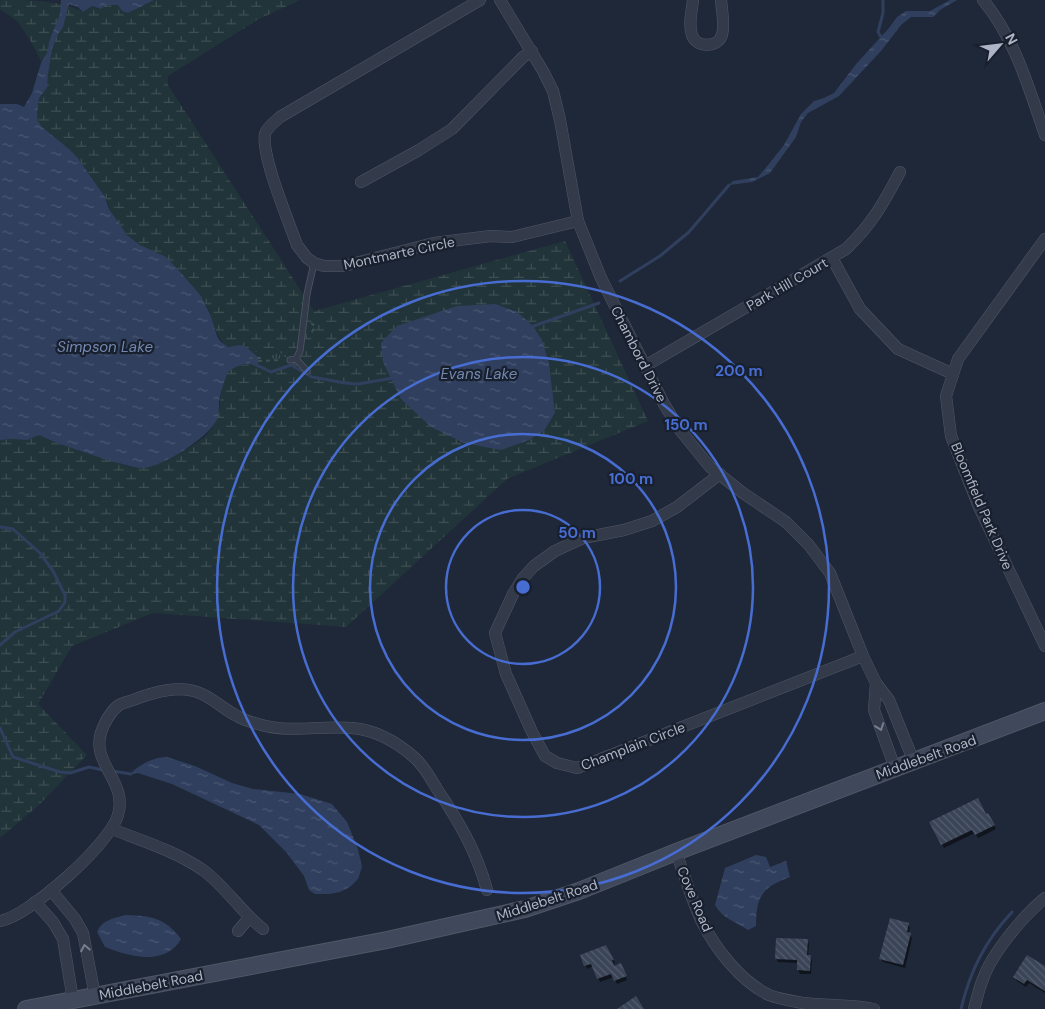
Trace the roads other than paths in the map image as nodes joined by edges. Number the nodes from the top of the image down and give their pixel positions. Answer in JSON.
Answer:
{"nodes":[{"id":1,"x":480,"y":0,"type":"edge"},
{"id":2,"x":500,"y":0,"type":"edge"},
{"id":3,"x":693,"y":0,"type":"edge"},
{"id":4,"x":722,"y":0,"type":"edge"},
{"id":5,"x":983,"y":0,"type":"edge"},
{"id":6,"x":532,"y":51,"type":"junction"},
{"id":7,"x":1045,"y":135,"type":"edge"},
{"id":8,"x":900,"y":172,"type":"dead end"},
{"id":9,"x":361,"y":182,"type":"dead end"},
{"id":10,"x":578,"y":221,"type":"junction"},
{"id":11,"x":1045,"y":239,"type":"edge"},
{"id":12,"x":832,"y":258,"type":"junction"},
{"id":13,"x":314,"y":262,"type":"junction"},
{"id":14,"x":645,"y":366,"type":"junction"},
{"id":15,"x":307,"y":371,"type":"dead end"},
{"id":16,"x":953,"y":374,"type":"junction"},
{"id":17,"x":720,"y":474,"type":"junction"},
{"id":18,"x":1045,"y":646,"type":"edge"},
{"id":19,"x":863,"y":656,"type":"junction"},
{"id":20,"x":876,"y":683,"type":"junction"},
{"id":21,"x":1045,"y":712,"type":"edge"},
{"id":22,"x":914,"y":762,"type":"junction"},
{"id":23,"x":895,"y":768,"type":"junction"},
{"id":24,"x":112,"y":829,"type":"junction"},
{"id":25,"x":676,"y":852,"type":"junction"},
{"id":26,"x":51,"y":890,"type":"junction"},
{"id":27,"x":487,"y":890,"type":"dead end"},
{"id":28,"x":1045,"y":898,"type":"edge"},
{"id":29,"x":35,"y":902,"type":"junction"},
{"id":30,"x":249,"y":918,"type":"junction"},
{"id":31,"x":0,"y":921,"type":"edge"},
{"id":32,"x":263,"y":929,"type":"dead end"},
{"id":33,"x":238,"y":931,"type":"dead end"},
{"id":34,"x":95,"y":996,"type":"junction"},
{"id":35,"x":73,"y":1000,"type":"junction"},
{"id":36,"x":55,"y":1006,"type":"edge"},
{"id":37,"x":26,"y":1009,"type":"edge"},
{"id":38,"x":874,"y":1009,"type":"edge"},
{"id":39,"x":974,"y":1009,"type":"edge"}],
"edges":[{"from":1,"to":13,"type":"street"},
{"from":2,"to":6,"type":"street","name":"Chambord Drive"},
{"from":3,"to":4,"type":"street"},
{"from":5,"to":7,"type":"street"},
{"from":6,"to":9,"type":"street"},
{"from":6,"to":10,"type":"street","name":"Chambord Drive"},
{"from":8,"to":12,"type":"street","name":"Park Hill Court"},
{"from":10,"to":13,"type":"street","name":"Montmarte Circle"},
{"from":10,"to":14,"type":"street","name":"Chambord Drive"},
{"from":11,"to":16,"type":"street","name":"Bloomfield Park Drive"},
{"from":12,"to":14,"type":"street","name":"Park Hill Court"},
{"from":12,"to":16,"type":"street"},
{"from":13,"to":15,"type":"lane"},
{"from":14,"to":17,"type":"street","name":"Chambord Drive"},
{"from":16,"to":18,"type":"street","name":"Bloomfield Park Drive"},
{"from":17,"to":19,"type":"street","name":"Chambord Drive"},
{"from":17,"to":19,"type":"street","name":"Champlain Circle"},
{"from":19,"to":20,"type":"street","name":"Chambord Drive"},
{"from":20,"to":22,"type":"street","name":"Chambord Drive"},
{"from":20,"to":23,"type":"street","name":"Chambord Drive","one_way":true},
{"from":21,"to":22,"type":"street","name":"Middlebelt Road"},
{"from":22,"to":23,"type":"street","name":"Middlebelt Road"},
{"from":23,"to":25,"type":"street","name":"Middlebelt Road"},
{"from":24,"to":26,"type":"street"},
{"from":24,"to":27,"type":"street"},
{"from":24,"to":30,"type":"street"},
{"from":25,"to":34,"type":"street","name":"Middlebelt Road"},
{"from":25,"to":38,"type":"street","name":"Cove Road"},
{"from":26,"to":29,"type":"street"},
{"from":34,"to":26,"type":"street","one_way":true},
{"from":28,"to":39,"type":"street"},
{"from":29,"to":31,"type":"street"},
{"from":29,"to":35,"type":"street"},
{"from":30,"to":32,"type":"street"},
{"from":30,"to":33,"type":"street"},
{"from":34,"to":35,"type":"street","name":"Middlebelt Road"},
{"from":35,"to":36,"type":"street","name":"Middlebelt Road"},
{"from":36,"to":37,"type":"street","name":"Middlebelt Road"}]}
